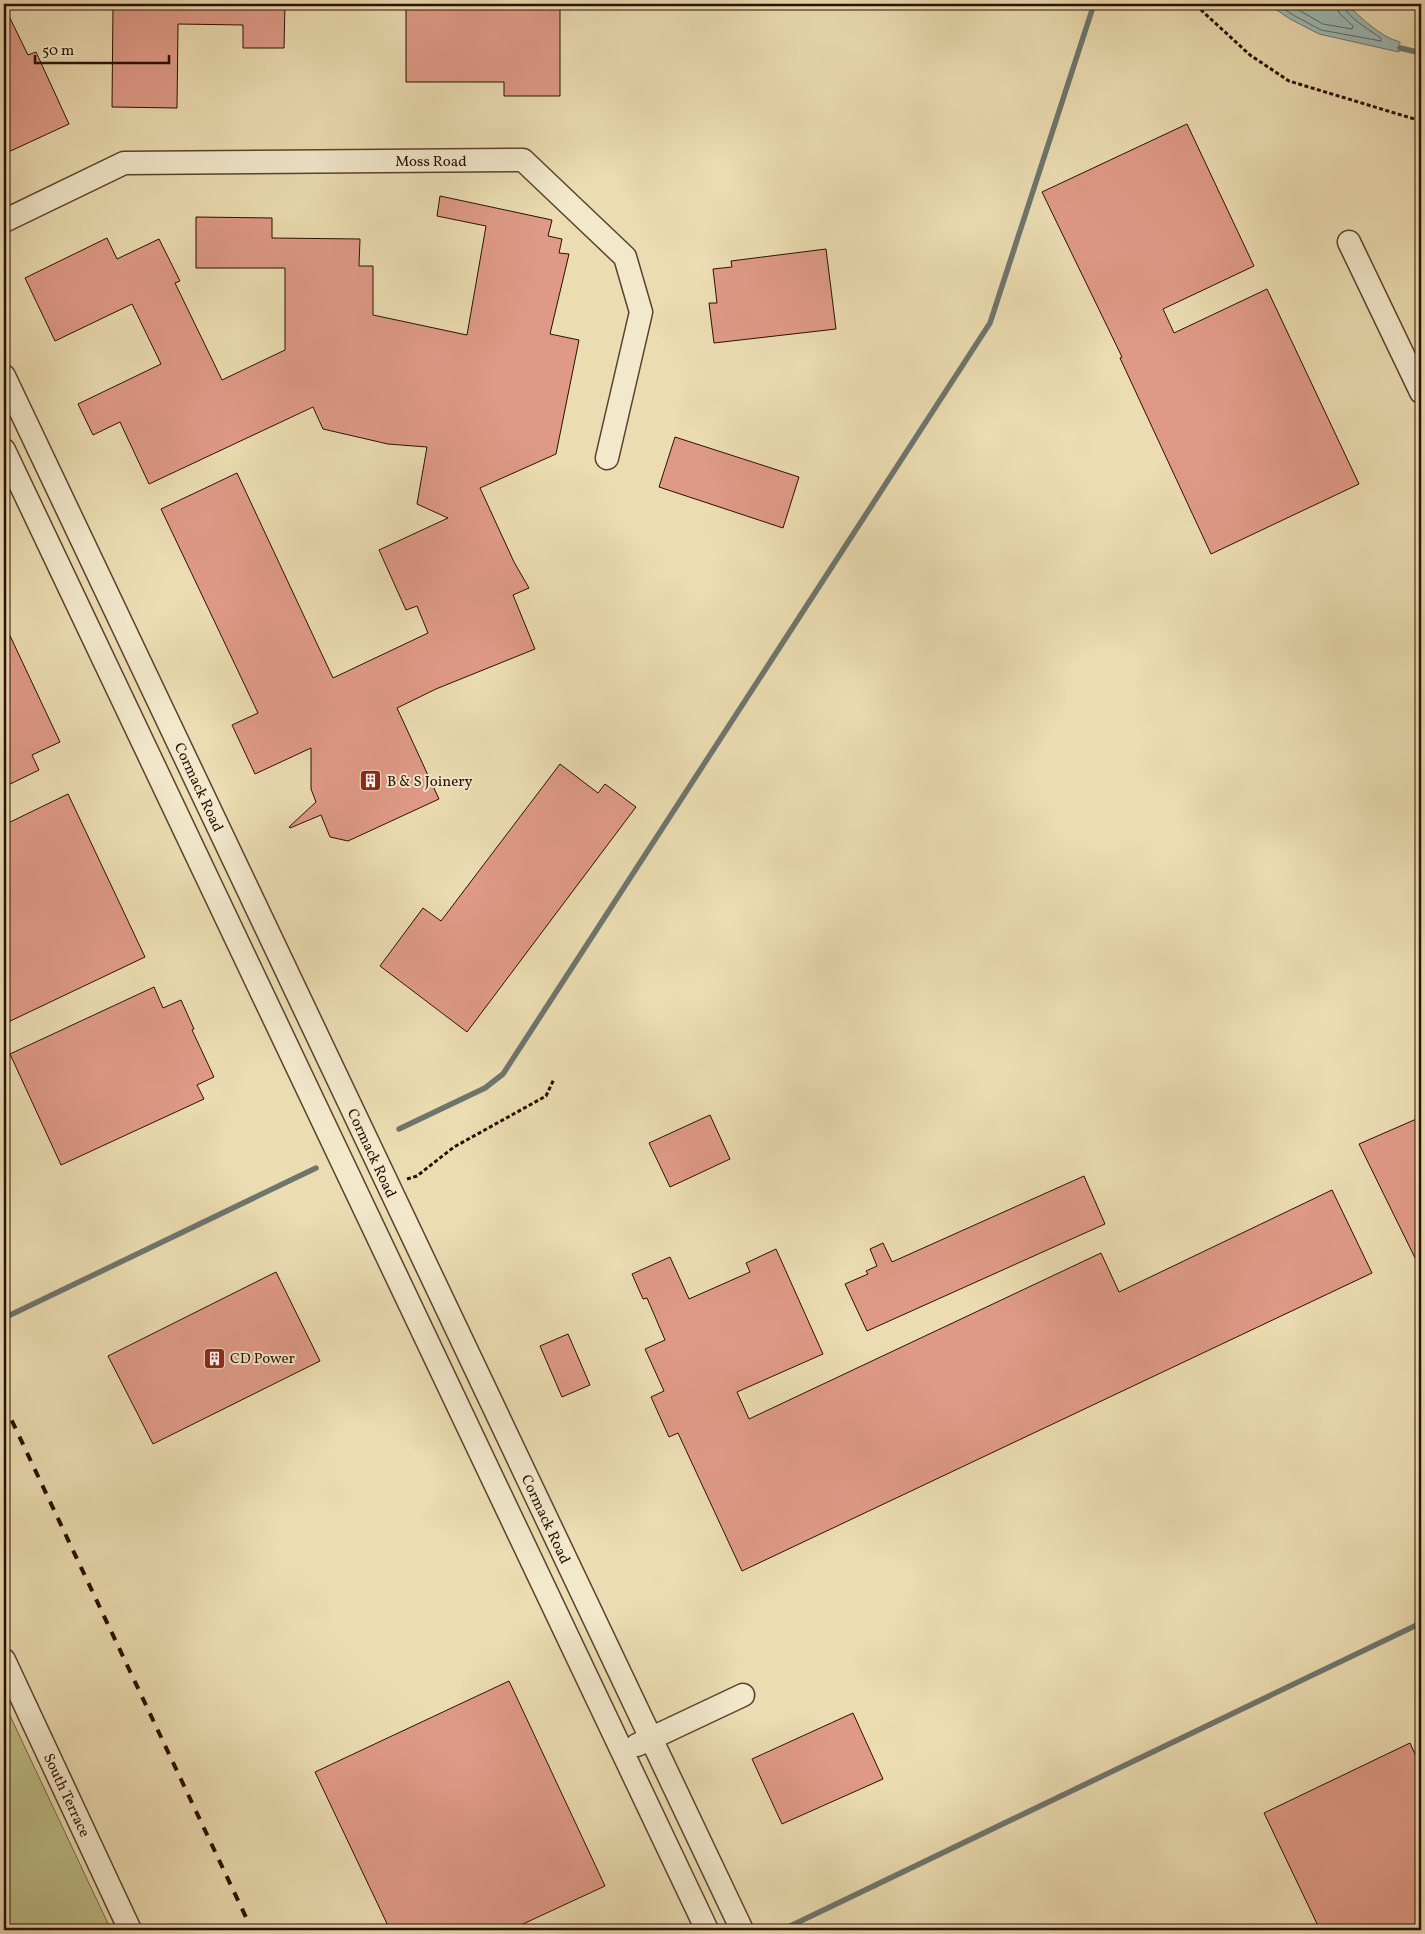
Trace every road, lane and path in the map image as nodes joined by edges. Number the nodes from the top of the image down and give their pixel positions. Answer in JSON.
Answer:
{"nodes":[{"id":1,"x":1190,"y":4,"type":"edge"},
{"id":2,"x":1421,"y":121,"type":"edge"},
{"id":3,"x":4,"y":221,"type":"edge"},
{"id":4,"x":1349,"y":242,"type":"dead end"},
{"id":5,"x":4,"y":376,"type":"edge"},
{"id":6,"x":1421,"y":392,"type":"edge"},
{"id":7,"x":4,"y":450,"type":"edge"},
{"id":8,"x":606,"y":458,"type":"dead end"},
{"id":9,"x":554,"y":1079,"type":"dead end"},
{"id":10,"x":387,"y":1185,"type":"junction"},
{"id":11,"x":4,"y":1660,"type":"edge"},
{"id":12,"x":743,"y":1695,"type":"dead end"},
{"id":13,"x":650,"y":1739,"type":"junction"},
{"id":14,"x":622,"y":1752,"type":"junction"},
{"id":15,"x":699,"y":1928,"type":"edge"},
{"id":16,"x":130,"y":1930,"type":"edge"},
{"id":17,"x":742,"y":1930,"type":"edge"}],
"edges":[{"from":1,"to":2,"type":"path"},
{"from":3,"to":8,"type":"street","name":"Moss Road"},
{"from":4,"to":6,"type":"street"},
{"from":5,"to":10,"type":"street","name":"Cormack Road"},
{"from":7,"to":14,"type":"street","name":"Cormack Road"},
{"from":9,"to":10,"type":"path"},
{"from":10,"to":13,"type":"street","name":"Cormack Road"},
{"from":11,"to":16,"type":"street","name":"South Terrace"},
{"from":12,"to":13,"type":"street"},
{"from":13,"to":14,"type":"street"},
{"from":13,"to":17,"type":"street","name":"Cormack Road"},
{"from":14,"to":15,"type":"street","name":"Cormack Road"}]}
